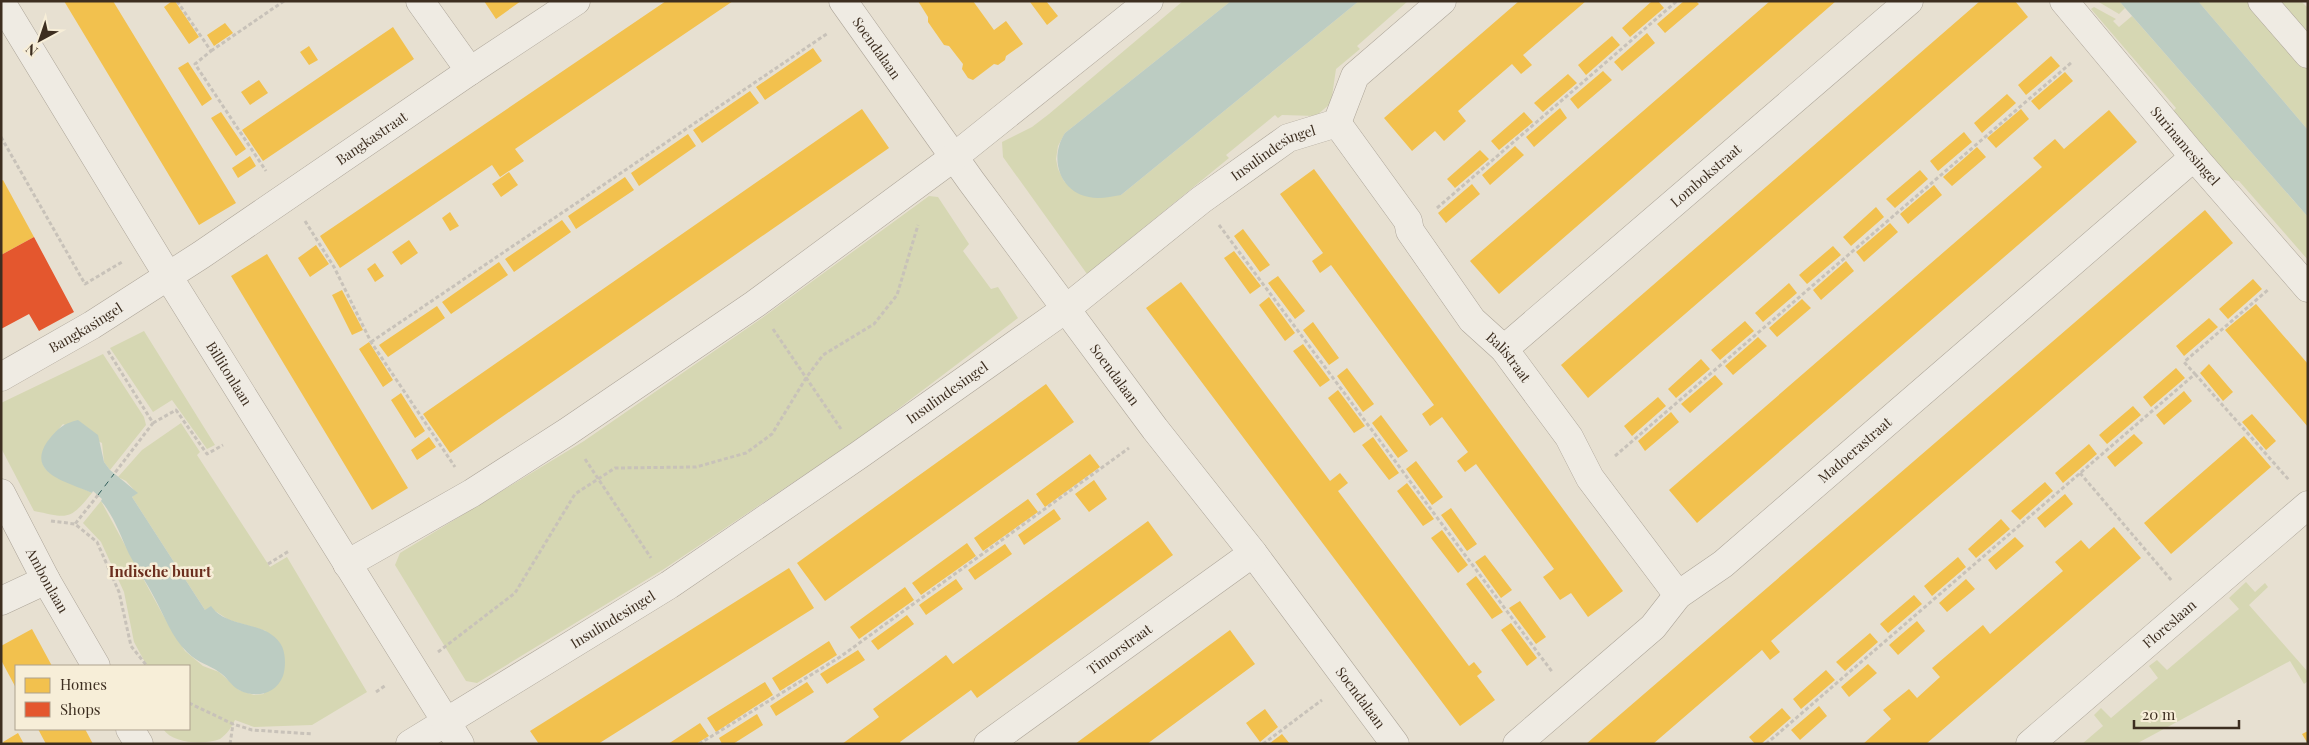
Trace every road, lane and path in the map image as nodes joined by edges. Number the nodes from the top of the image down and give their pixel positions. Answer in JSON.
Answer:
{"nodes":[{"id":1,"x":178,"y":1,"type":"edge"},
{"id":2,"x":284,"y":1,"type":"edge"},
{"id":3,"x":420,"y":1,"type":"edge"},
{"id":4,"x":576,"y":1,"type":"edge"},
{"id":5,"x":1149,"y":1,"type":"edge"},
{"id":6,"x":1442,"y":1,"type":"edge"},
{"id":7,"x":1677,"y":1,"type":"edge"},
{"id":8,"x":1909,"y":1,"type":"edge"},
{"id":9,"x":2064,"y":1,"type":"edge"},
{"id":10,"x":2262,"y":1,"type":"edge"},
{"id":11,"x":1,"y":2,"type":"edge"},
{"id":12,"x":849,"y":9,"type":"edge"},
{"id":13,"x":2097,"y":40,"type":"junction"},
{"id":14,"x":211,"y":51,"type":"junction"},
{"id":15,"x":2308,"y":54,"type":"edge"},
{"id":16,"x":470,"y":71,"type":"junction"},
{"id":17,"x":1337,"y":123,"type":"junction"},
{"id":18,"x":1,"y":136,"type":"edge"},
{"id":19,"x":954,"y":157,"type":"junction"},
{"id":20,"x":2194,"y":157,"type":"junction"},
{"id":21,"x":288,"y":195,"type":"junction"},
{"id":22,"x":1201,"y":200,"type":"junction"},
{"id":23,"x":919,"y":221,"type":"dead end"},
{"id":24,"x":1410,"y":231,"type":"junction"},
{"id":25,"x":114,"y":267,"type":"dead end"},
{"id":26,"x":168,"y":276,"type":"junction"},
{"id":27,"x":2300,"y":279,"type":"edge"},
{"id":28,"x":756,"y":304,"type":"junction"},
{"id":29,"x":1067,"y":308,"type":"junction"},
{"id":30,"x":92,"y":325,"type":"junction"},
{"id":31,"x":371,"y":342,"type":"junction"},
{"id":32,"x":1504,"y":349,"type":"junction"},
{"id":33,"x":2195,"y":374,"type":"junction"},
{"id":34,"x":1,"y":377,"type":"edge"},
{"id":35,"x":806,"y":378,"type":"junction"},
{"id":36,"x":153,"y":423,"type":"junction"},
{"id":37,"x":1156,"y":429,"type":"junction"},
{"id":38,"x":567,"y":432,"type":"junction"},
{"id":39,"x":222,"y":445,"type":"dead end"},
{"id":40,"x":859,"y":455,"type":"junction"},
{"id":41,"x":2080,"y":473,"type":"junction"},
{"id":42,"x":114,"y":474,"type":"dead end"},
{"id":43,"x":1590,"y":478,"type":"junction"},
{"id":44,"x":598,"y":479,"type":"junction"},
{"id":45,"x":1,"y":493,"type":"edge"},
{"id":46,"x":472,"y":493,"type":"junction"},
{"id":47,"x":98,"y":495,"type":"dead end"},
{"id":48,"x":2301,"y":495,"type":"edge"},
{"id":49,"x":289,"y":551,"type":"dead end"},
{"id":50,"x":1253,"y":554,"type":"junction"},
{"id":51,"x":268,"y":564,"type":"dead end"},
{"id":52,"x":347,"y":564,"type":"junction"},
{"id":53,"x":46,"y":580,"type":"junction"},
{"id":54,"x":669,"y":585,"type":"junction"},
{"id":55,"x":1678,"y":595,"type":"junction"},
{"id":56,"x":1,"y":600,"type":"edge"},
{"id":57,"x":2192,"y":604,"type":"junction"},
{"id":58,"x":438,"y":652,"type":"dead end"},
{"id":59,"x":95,"y":665,"type":"edge"},
{"id":60,"x":146,"y":665,"type":"edge"},
{"id":61,"x":1348,"y":680,"type":"junction"},
{"id":62,"x":1572,"y":697,"type":"junction"},
{"id":63,"x":190,"y":703,"type":"edge"},
{"id":64,"x":233,"y":724,"type":"junction"},
{"id":65,"x":131,"y":730,"type":"edge"},
{"id":66,"x":453,"y":733,"type":"edge"},
{"id":67,"x":313,"y":734,"type":"dead end"},
{"id":68,"x":138,"y":744,"type":"edge"},
{"id":69,"x":230,"y":744,"type":"edge"},
{"id":70,"x":410,"y":744,"type":"edge"},
{"id":71,"x":699,"y":744,"type":"edge"},
{"id":72,"x":988,"y":744,"type":"edge"},
{"id":73,"x":1263,"y":744,"type":"edge"},
{"id":74,"x":1396,"y":744,"type":"edge"},
{"id":75,"x":1517,"y":744,"type":"edge"},
{"id":76,"x":1766,"y":744,"type":"edge"},
{"id":77,"x":2030,"y":744,"type":"edge"}],
"edges":[{"from":1,"to":14,"type":"path"},
{"from":2,"to":14,"type":"path"},
{"from":3,"to":16,"type":"street"},
{"from":4,"to":16,"type":"street","name":"Bangkastraat"},
{"from":5,"to":19,"type":"street"},
{"from":6,"to":17,"type":"street"},
{"from":7,"to":24,"type":"path"},
{"from":8,"to":32,"type":"street","name":"Lombokstraat"},
{"from":9,"to":13,"type":"street","name":"Surinamesingel"},
{"from":10,"to":15,"type":"street"},
{"from":11,"to":26,"type":"street","name":"Billitonlaan"},
{"from":12,"to":19,"type":"street","name":"Soendalaan"},
{"from":12,"to":31,"type":"path"},
{"from":13,"to":20,"type":"street","name":"Surinamesingel"},
{"from":13,"to":43,"type":"path"},
{"from":14,"to":21,"type":"path"},
{"from":16,"to":21,"type":"street","name":"Bangkastraat"},
{"from":17,"to":22,"type":"street","name":"Insulindesingel"},
{"from":17,"to":24,"type":"street","name":"Balistraat"},
{"from":18,"to":25,"type":"path"},
{"from":19,"to":28,"type":"street"},
{"from":19,"to":29,"type":"street","name":"Soendalaan"},
{"from":20,"to":27,"type":"street","name":"Surinamesingel"},
{"from":20,"to":55,"type":"street","name":"Madoerastraat"},
{"from":21,"to":26,"type":"street","name":"Bangkastraat"},
{"from":21,"to":31,"type":"path"},
{"from":22,"to":29,"type":"street","name":"Insulindesingel"},
{"from":22,"to":62,"type":"path"},
{"from":23,"to":35,"type":"path"},
{"from":24,"to":32,"type":"street","name":"Balistraat"},
{"from":26,"to":30,"type":"street","name":"Bangkasingel"},
{"from":26,"to":52,"type":"street","name":"Billitonlaan"},
{"from":27,"to":33,"type":"path"},
{"from":28,"to":35,"type":"path"},
{"from":28,"to":38,"type":"street"},
{"from":29,"to":37,"type":"street","name":"Soendalaan"},
{"from":29,"to":40,"type":"street","name":"Insulindesingel"},
{"from":30,"to":34,"type":"street","name":"Bangkasingel"},
{"from":30,"to":36,"type":"path"},
{"from":31,"to":46,"type":"path"},
{"from":32,"to":43,"type":"street","name":"Balistraat"},
{"from":33,"to":41,"type":"path"},
{"from":33,"to":48,"type":"path"},
{"from":35,"to":40,"type":"path"},
{"from":35,"to":44,"type":"path"},
{"from":36,"to":39,"type":"path"},
{"from":36,"to":42,"type":"path"},
{"from":37,"to":50,"type":"street","name":"Soendalaan"},
{"from":37,"to":71,"type":"path"},
{"from":38,"to":44,"type":"path"},
{"from":38,"to":46,"type":"street"},
{"from":40,"to":54,"type":"street","name":"Insulindesingel"},
{"from":41,"to":57,"type":"path"},
{"from":41,"to":76,"type":"path"},
{"from":43,"to":55,"type":"street","name":"Balistraat"},
{"from":44,"to":54,"type":"path"},
{"from":44,"to":58,"type":"path"},
{"from":45,"to":53,"type":"street","name":"Ambonlaan"},
{"from":46,"to":52,"type":"street"},
{"from":47,"to":60,"type":"path"},
{"from":48,"to":57,"type":"street","name":"Floreslaan"},
{"from":49,"to":51,"type":"path"},
{"from":50,"to":61,"type":"street","name":"Soendalaan"},
{"from":50,"to":72,"type":"street","name":"Timorstraat"},
{"from":52,"to":66,"type":"street","name":"Billitonlaan"},
{"from":53,"to":56,"type":"street"},
{"from":53,"to":59,"type":"street","name":"Ambonlaan"},
{"from":54,"to":66,"type":"street","name":"Insulindesingel"},
{"from":55,"to":62,"type":"street","name":"Madoerastraat"},
{"from":57,"to":77,"type":"street","name":"Floreslaan"},
{"from":61,"to":73,"type":"path"},
{"from":61,"to":74,"type":"street","name":"Soendalaan"},
{"from":62,"to":75,"type":"street","name":"Madoerastraat"},
{"from":63,"to":64,"type":"path"},
{"from":64,"to":67,"type":"path"},
{"from":64,"to":69,"type":"path"},
{"from":65,"to":68,"type":"street"},
{"from":66,"to":70,"type":"street","name":"Insulindesingel"}]}
